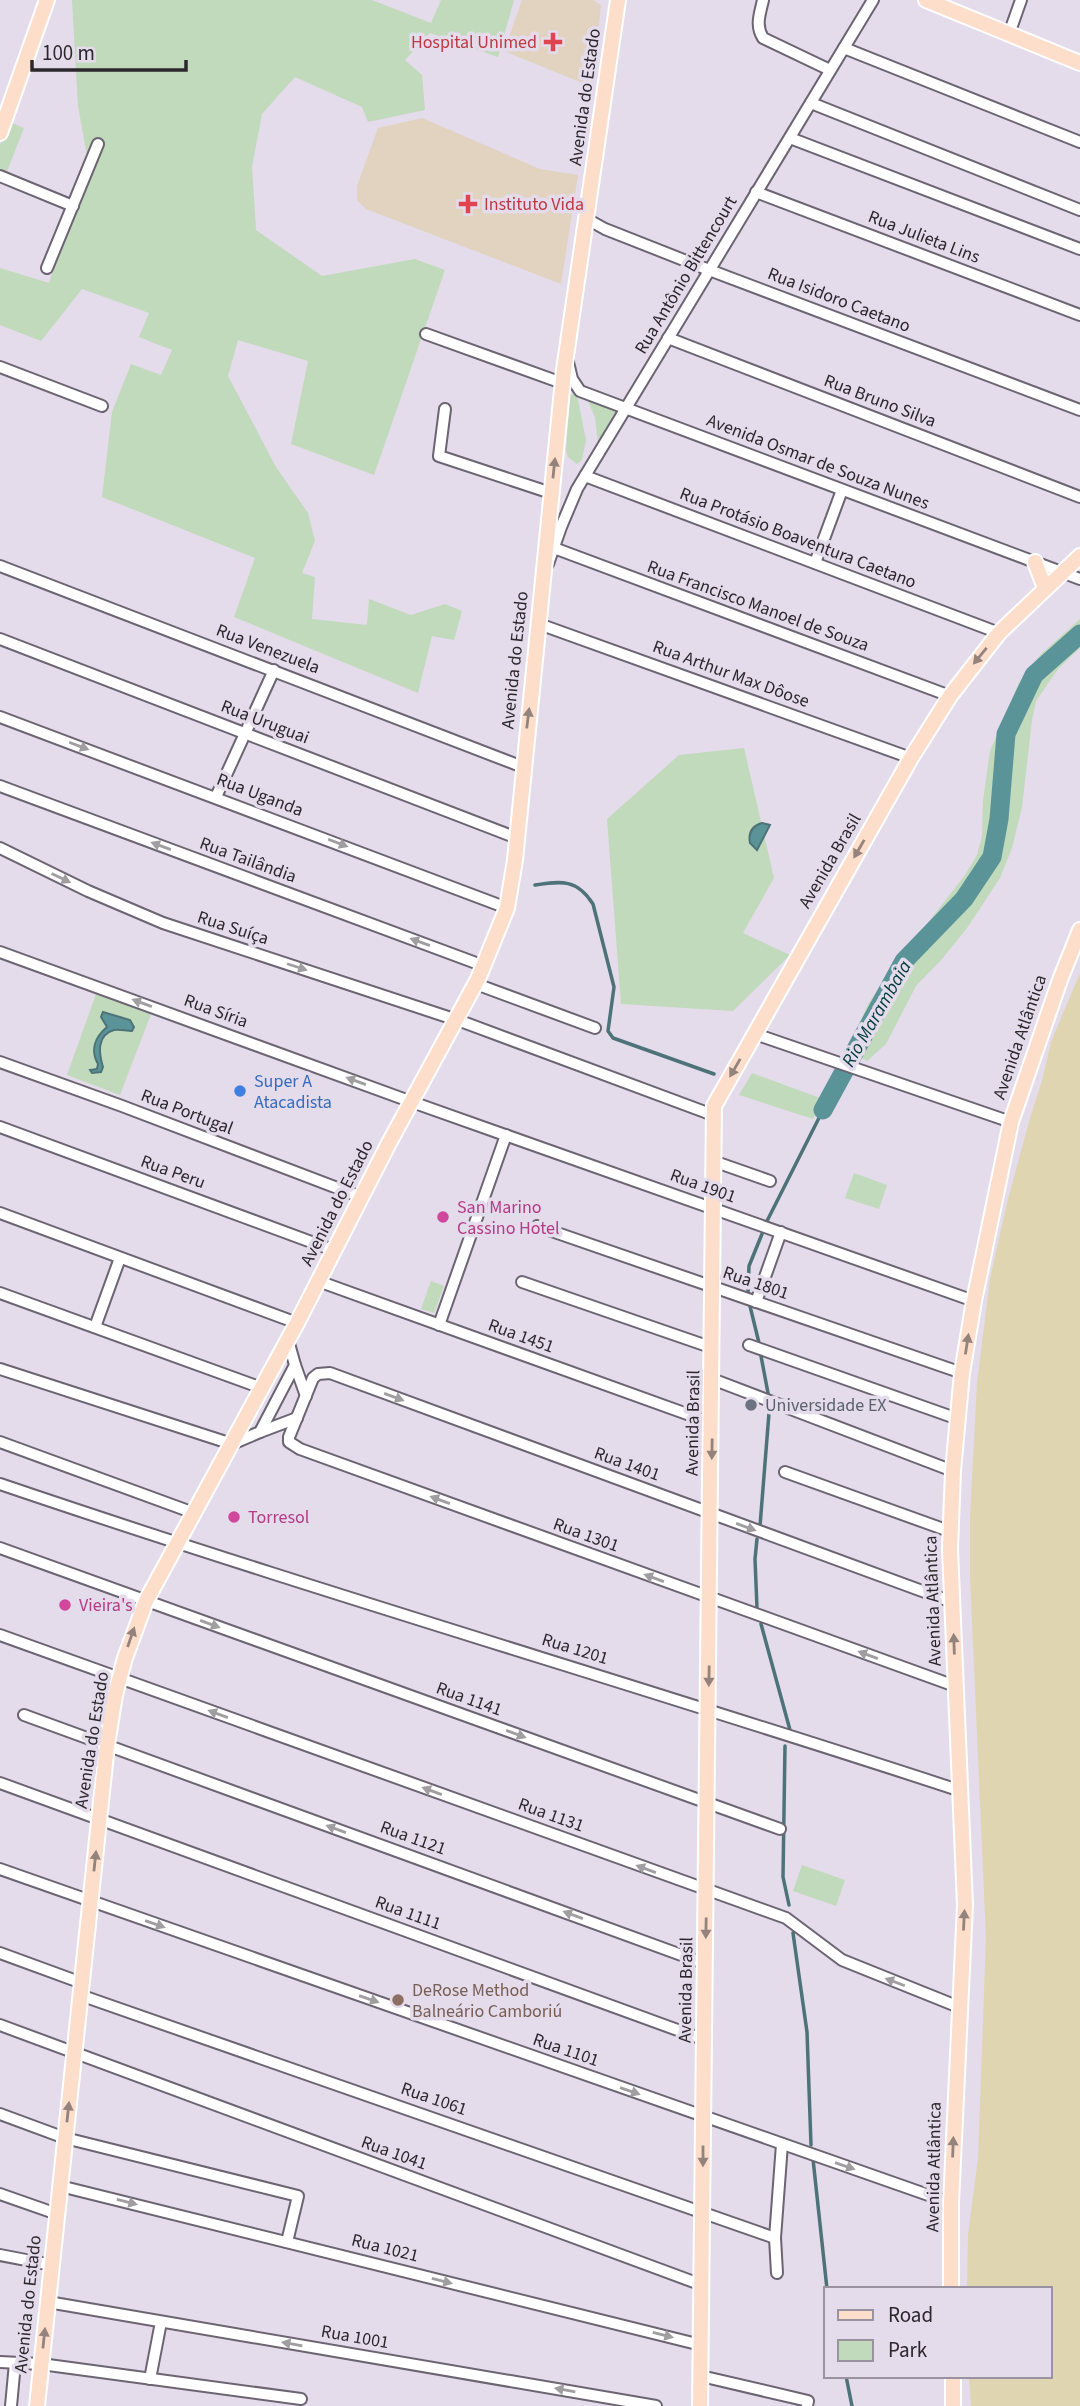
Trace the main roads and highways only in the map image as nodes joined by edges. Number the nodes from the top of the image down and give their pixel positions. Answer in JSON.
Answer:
{"nodes":[{"id":1,"x":47,"y":0,"type":"edge"},
{"id":2,"x":618,"y":0,"type":"edge"},
{"id":3,"x":931,"y":1,"type":"edge"},
{"id":4,"x":1080,"y":63,"type":"edge"},
{"id":5,"x":0,"y":133,"type":"edge"},
{"id":6,"x":1080,"y":556,"type":"edge"},
{"id":7,"x":1035,"y":562,"type":"road end"},
{"id":8,"x":1045,"y":588,"type":"junction"},
{"id":9,"x":1080,"y":930,"type":"edge"},
{"id":10,"x":951,"y":2287,"type":"edge"},
{"id":11,"x":953,"y":2378,"type":"edge"},
{"id":12,"x":37,"y":2406,"type":"edge"},
{"id":13,"x":701,"y":2406,"type":"edge"},
{"id":14,"x":953,"y":2406,"type":"edge"}],
"edges":[{"from":1,"to":5,"type":"main road"},
{"from":12,"to":2,"type":"main road","name":"Avenida do Estado","one_way":true},
{"from":3,"to":4,"type":"main road"},
{"from":6,"to":8,"type":"main road","name":"Avenida Brasil"},
{"from":7,"to":8,"type":"main road"},
{"from":8,"to":13,"type":"main road","name":"Avenida Brasil","one_way":true},
{"from":10,"to":9,"type":"main road","name":"Avenida Atlântica","one_way":true},
{"from":11,"to":14,"type":"main road"}]}
